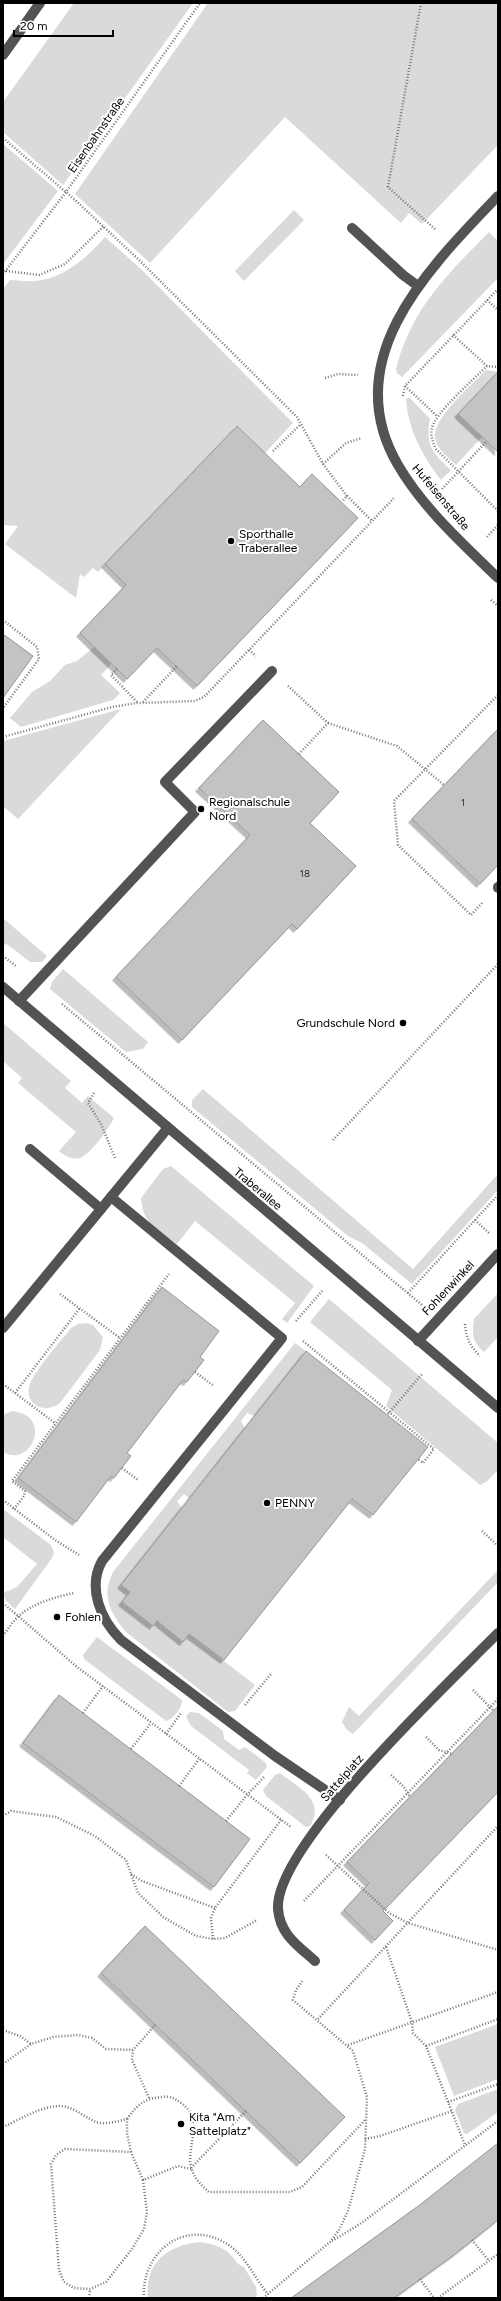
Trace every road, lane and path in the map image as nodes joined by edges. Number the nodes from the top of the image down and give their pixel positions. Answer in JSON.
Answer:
{"nodes":[{"id":1,"x":40,"y":3,"type":"edge"},
{"id":2,"x":200,"y":3,"type":"edge"},
{"id":3,"x":421,"y":3,"type":"edge"},
{"id":4,"x":3,"y":55,"type":"edge"},
{"id":5,"x":3,"y":138,"type":"edge"},
{"id":6,"x":66,"y":192,"type":"junction"},
{"id":7,"x":498,"y":196,"type":"edge"},
{"id":8,"x":104,"y":226,"type":"junction"},
{"id":9,"x":352,"y":228,"type":"dead end"},
{"id":10,"x":452,"y":245,"type":"junction"},
{"id":11,"x":6,"y":271,"type":"junction"},
{"id":12,"x":3,"y":274,"type":"edge"},
{"id":13,"x":418,"y":286,"type":"junction"},
{"id":14,"x":498,"y":289,"type":"edge"},
{"id":15,"x":487,"y":300,"type":"junction"},
{"id":16,"x":498,"y":310,"type":"edge"},
{"id":17,"x":453,"y":335,"type":"junction"},
{"id":18,"x":487,"y":366,"type":"junction"},
{"id":19,"x":498,"y":367,"type":"edge"},
{"id":20,"x":360,"y":375,"type":"dead end"},
{"id":21,"x":325,"y":378,"type":"dead end"},
{"id":22,"x":437,"y":416,"type":"junction"},
{"id":23,"x":301,"y":424,"type":"junction"},
{"id":24,"x":362,"y":438,"type":"dead end"},
{"id":25,"x":486,"y":442,"type":"dead end"},
{"id":26,"x":272,"y":451,"type":"dead end"},
{"id":27,"x":323,"y":464,"type":"junction"},
{"id":28,"x":459,"y":472,"type":"junction"},
{"id":29,"x":410,"y":482,"type":"junction"},
{"id":30,"x":347,"y":496,"type":"junction"},
{"id":31,"x":342,"y":502,"type":"dead end"},
{"id":32,"x":498,"y":511,"type":"edge"},
{"id":33,"x":372,"y":521,"type":"junction"},
{"id":34,"x":498,"y":578,"type":"edge"},
{"id":35,"x":3,"y":620,"type":"edge"},
{"id":36,"x":249,"y":650,"type":"junction"},
{"id":37,"x":177,"y":666,"type":"dead end"},
{"id":38,"x":117,"y":669,"type":"dead end"},
{"id":39,"x":272,"y":671,"type":"junction"},
{"id":40,"x":498,"y":695,"type":"edge"},
{"id":41,"x":137,"y":703,"type":"junction"},
{"id":42,"x":143,"y":703,"type":"junction"},
{"id":43,"x":3,"y":708,"type":"edge"},
{"id":44,"x":328,"y":723,"type":"junction"},
{"id":45,"x":3,"y":737,"type":"edge"},
{"id":46,"x":299,"y":754,"type":"dead end"},
{"id":47,"x":424,"y":770,"type":"junction"},
{"id":48,"x":444,"y":785,"type":"dead end"},
{"id":49,"x":498,"y":888,"type":"edge"},
{"id":50,"x":3,"y":956,"type":"edge"},
{"id":51,"x":498,"y":964,"type":"edge"},
{"id":52,"x":36,"y":983,"type":"junction"},
{"id":53,"x":3,"y":988,"type":"edge"},
{"id":54,"x":19,"y":1002,"type":"junction"},
{"id":55,"x":95,"y":1093,"type":"dead end"},
{"id":56,"x":167,"y":1129,"type":"junction"},
{"id":57,"x":333,"y":1140,"type":"dead end"},
{"id":58,"x":30,"y":1149,"type":"dead end"},
{"id":59,"x":125,"y":1180,"type":"junction"},
{"id":60,"x":498,"y":1195,"type":"edge"},
{"id":61,"x":110,"y":1197,"type":"junction"},
{"id":62,"x":101,"y":1209,"type":"junction"},
{"id":63,"x":475,"y":1220,"type":"junction"},
{"id":64,"x":492,"y":1236,"type":"dead end"},
{"id":65,"x":498,"y":1254,"type":"edge"},
{"id":66,"x":183,"y":1256,"type":"junction"},
{"id":67,"x":44,"y":1279,"type":"junction"},
{"id":68,"x":408,"y":1293,"type":"junction"},
{"id":69,"x":320,"y":1294,"type":"dead end"},
{"id":70,"x":80,"y":1308,"type":"junction"},
{"id":71,"x":468,"y":1317,"type":"dead end"},
{"id":72,"x":437,"y":1318,"type":"junction"},
{"id":73,"x":3,"y":1328,"type":"edge"},
{"id":74,"x":289,"y":1330,"type":"junction"},
{"id":75,"x":120,"y":1338,"type":"junction"},
{"id":76,"x":282,"y":1338,"type":"junction"},
{"id":77,"x":418,"y":1340,"type":"junction"},
{"id":78,"x":436,"y":1356,"type":"junction"},
{"id":79,"x":480,"y":1356,"type":"dead end"},
{"id":80,"x":3,"y":1384,"type":"edge"},
{"id":81,"x":15,"y":1393,"type":"junction"},
{"id":82,"x":498,"y":1408,"type":"edge"},
{"id":83,"x":389,"y":1414,"type":"junction"},
{"id":84,"x":55,"y":1423,"type":"junction"},
{"id":85,"x":418,"y":1459,"type":"dead end"},
{"id":86,"x":3,"y":1500,"type":"edge"},
{"id":87,"x":14,"y":1509,"type":"junction"},
{"id":88,"x":482,"y":1531,"type":"dead end"},
{"id":89,"x":498,"y":1546,"type":"edge"},
{"id":90,"x":99,"y":1566,"type":"junction"},
{"id":91,"x":96,"y":1590,"type":"junction"},
{"id":92,"x":3,"y":1603,"type":"edge"},
{"id":93,"x":19,"y":1616,"type":"junction"},
{"id":94,"x":498,"y":1633,"type":"edge"},
{"id":95,"x":3,"y":1636,"type":"edge"},
{"id":96,"x":271,"y":1674,"type":"dead end"},
{"id":97,"x":458,"y":1675,"type":"junction"},
{"id":98,"x":103,"y":1686,"type":"junction"},
{"id":99,"x":498,"y":1699,"type":"edge"},
{"id":100,"x":246,"y":1704,"type":"dead end"},
{"id":101,"x":490,"y":1707,"type":"junction"},
{"id":102,"x":494,"y":1711,"type":"dead end"},
{"id":103,"x":83,"y":1713,"type":"dead end"},
{"id":104,"x":151,"y":1723,"type":"junction"},
{"id":105,"x":410,"y":1723,"type":"junction"},
{"id":106,"x":131,"y":1749,"type":"dead end"},
{"id":107,"x":447,"y":1752,"type":"junction"},
{"id":108,"x":452,"y":1754,"type":"dead end"},
{"id":109,"x":199,"y":1759,"type":"junction"},
{"id":110,"x":375,"y":1760,"type":"junction"},
{"id":111,"x":179,"y":1786,"type":"dead end"},
{"id":112,"x":407,"y":1793,"type":"junction"},
{"id":113,"x":246,"y":1795,"type":"junction"},
{"id":114,"x":410,"y":1797,"type":"dead end"},
{"id":115,"x":340,"y":1800,"type":"junction"},
{"id":116,"x":3,"y":1816,"type":"edge"},
{"id":117,"x":282,"y":1820,"type":"junction"},
{"id":118,"x":226,"y":1821,"type":"dead end"},
{"id":119,"x":498,"y":1826,"type":"edge"},
{"id":120,"x":365,"y":1837,"type":"junction"},
{"id":121,"x":309,"y":1840,"type":"junction"},
{"id":122,"x":368,"y":1840,"type":"dead end"},
{"id":123,"x":337,"y":1866,"type":"junction"},
{"id":124,"x":131,"y":1873,"type":"junction"},
{"id":125,"x":215,"y":1908,"type":"junction"},
{"id":126,"x":278,"y":1908,"type":"junction"},
{"id":127,"x":408,"y":1923,"type":"junction"},
{"id":128,"x":281,"y":1925,"type":"junction"},
{"id":129,"x":213,"y":1939,"type":"junction"},
{"id":130,"x":386,"y":1947,"type":"junction"},
{"id":131,"x":498,"y":1950,"type":"edge"},
{"id":132,"x":315,"y":1961,"type":"joint"},
{"id":133,"x":498,"y":1992,"type":"edge"},
{"id":134,"x":318,"y":2019,"type":"junction"},
{"id":135,"x":498,"y":2019,"type":"edge"},
{"id":136,"x":412,"y":2022,"type":"junction"},
{"id":137,"x":155,"y":2024,"type":"dead end"},
{"id":138,"x":3,"y":2030,"type":"edge"},
{"id":139,"x":31,"y":2044,"type":"junction"},
{"id":140,"x":348,"y":2045,"type":"junction"},
{"id":141,"x":426,"y":2046,"type":"junction"},
{"id":142,"x":133,"y":2050,"type":"junction"},
{"id":143,"x":3,"y":2064,"type":"edge"},
{"id":144,"x":498,"y":2084,"type":"edge"},
{"id":145,"x":149,"y":2098,"type":"junction"},
{"id":146,"x":448,"y":2102,"type":"junction"},
{"id":147,"x":246,"y":2111,"type":"dead end"},
{"id":148,"x":452,"y":2111,"type":"junction"},
{"id":149,"x":128,"y":2119,"type":"junction"},
{"id":150,"x":366,"y":2119,"type":"junction"},
{"id":151,"x":498,"y":2121,"type":"edge"},
{"id":152,"x":3,"y":2127,"type":"edge"},
{"id":153,"x":365,"y":2139,"type":"junction"},
{"id":154,"x":465,"y":2145,"type":"junction"},
{"id":155,"x":131,"y":2152,"type":"junction"},
{"id":156,"x":191,"y":2169,"type":"junction"},
{"id":157,"x":143,"y":2180,"type":"junction"},
{"id":158,"x":472,"y":2240,"type":"dead end"},
{"id":159,"x":330,"y":2242,"type":"junction"},
{"id":160,"x":498,"y":2254,"type":"edge"},
{"id":161,"x":488,"y":2261,"type":"junction"},
{"id":162,"x":420,"y":2279,"type":"dead end"},
{"id":163,"x":90,"y":2289,"type":"junction"},
{"id":164,"x":268,"y":2294,"type":"junction"},
{"id":165,"x":89,"y":2298,"type":"edge"},
{"id":166,"x":144,"y":2298,"type":"edge"},
{"id":167,"x":263,"y":2298,"type":"edge"},
{"id":168,"x":434,"y":2298,"type":"edge"},
{"id":169,"x":438,"y":2298,"type":"edge"}],
"edges":[{"from":1,"to":4,"type":"street"},
{"from":2,"to":6,"type":"path","name":"Eisenbahnstraße"},
{"from":3,"to":10,"type":"path"},
{"from":5,"to":6,"type":"path"},
{"from":6,"to":8,"type":"path"},
{"from":6,"to":11,"type":"path","name":"Eisenbahnstraße"},
{"from":7,"to":10,"type":"street","name":"Hufeisenstraße"},
{"from":8,"to":11,"type":"path"},
{"from":8,"to":23,"type":"path"},
{"from":9,"to":13,"type":"street"},
{"from":10,"to":13,"type":"street","name":"Hufeisenstraße"},
{"from":11,"to":12,"type":"path","name":"Eisenbahnstraße"},
{"from":13,"to":29,"type":"street","name":"Hufeisenstraße"},
{"from":14,"to":15,"type":"path"},
{"from":15,"to":16,"type":"path"},
{"from":15,"to":17,"type":"path"},
{"from":17,"to":18,"type":"path"},
{"from":17,"to":22,"type":"path"},
{"from":18,"to":19,"type":"path"},
{"from":18,"to":22,"type":"path"},
{"from":20,"to":21,"type":"path"},
{"from":22,"to":28,"type":"path"},
{"from":23,"to":26,"type":"path"},
{"from":23,"to":27,"type":"path"},
{"from":24,"to":27,"type":"path"},
{"from":25,"to":28,"type":"path"},
{"from":27,"to":30,"type":"path"},
{"from":28,"to":32,"type":"path"},
{"from":29,"to":33,"type":"path"},
{"from":29,"to":34,"type":"street","name":"Hufeisenstraße"},
{"from":30,"to":31,"type":"path"},
{"from":30,"to":33,"type":"path"},
{"from":33,"to":36,"type":"path"},
{"from":35,"to":43,"type":"path"},
{"from":36,"to":39,"type":"path"},
{"from":36,"to":42,"type":"path"},
{"from":37,"to":42,"type":"path"},
{"from":38,"to":41,"type":"path"},
{"from":39,"to":44,"type":"path"},
{"from":39,"to":52,"type":"street"},
{"from":40,"to":47,"type":"path"},
{"from":41,"to":42,"type":"path"},
{"from":41,"to":45,"type":"path"},
{"from":44,"to":46,"type":"path"},
{"from":44,"to":47,"type":"path"},
{"from":47,"to":48,"type":"path"},
{"from":47,"to":49,"type":"path"},
{"from":50,"to":52,"type":"path"},
{"from":51,"to":57,"type":"path"},
{"from":52,"to":54,"type":"street"},
{"from":52,"to":68,"type":"path"},
{"from":53,"to":54,"type":"street","name":"Traberallee"},
{"from":54,"to":56,"type":"street","name":"Traberallee"},
{"from":55,"to":59,"type":"path"},
{"from":56,"to":59,"type":"street"},
{"from":56,"to":77,"type":"street","name":"Traberallee"},
{"from":58,"to":62,"type":"street"},
{"from":59,"to":61,"type":"street"},
{"from":60,"to":63,"type":"path"},
{"from":61,"to":62,"type":"street"},
{"from":61,"to":66,"type":"street"},
{"from":62,"to":67,"type":"street"},
{"from":63,"to":64,"type":"path"},
{"from":63,"to":68,"type":"path"},
{"from":65,"to":72,"type":"street","name":"Fohlenwinkel"},
{"from":66,"to":75,"type":"path"},
{"from":66,"to":76,"type":"street"},
{"from":67,"to":70,"type":"path"},
{"from":67,"to":73,"type":"street"},
{"from":68,"to":72,"type":"path"},
{"from":69,"to":74,"type":"path"},
{"from":70,"to":75,"type":"path"},
{"from":70,"to":81,"type":"path"},
{"from":71,"to":79,"type":"path"},
{"from":72,"to":77,"type":"street","name":"Fohlenwinkel"},
{"from":74,"to":76,"type":"path"},
{"from":74,"to":83,"type":"path"},
{"from":75,"to":84,"type":"path"},
{"from":76,"to":90,"type":"street"},
{"from":77,"to":78,"type":"street","name":"Traberallee"},
{"from":78,"to":82,"type":"street","name":"Traberallee"},
{"from":78,"to":83,"type":"path"},
{"from":80,"to":81,"type":"path"},
{"from":81,"to":84,"type":"path"},
{"from":83,"to":85,"type":"path"},
{"from":84,"to":87,"type":"path"},
{"from":86,"to":87,"type":"path"},
{"from":87,"to":90,"type":"path"},
{"from":88,"to":89,"type":"path"},
{"from":90,"to":91,"type":"street"},
{"from":91,"to":93,"type":"path"},
{"from":91,"to":115,"type":"street"},
{"from":92,"to":93,"type":"path"},
{"from":93,"to":95,"type":"path"},
{"from":93,"to":98,"type":"path"},
{"from":94,"to":97,"type":"street","name":"Sattelplatz"},
{"from":96,"to":100,"type":"path"},
{"from":97,"to":101,"type":"path"},
{"from":97,"to":105,"type":"street","name":"Sattelplatz"},
{"from":98,"to":103,"type":"path"},
{"from":98,"to":104,"type":"path"},
{"from":99,"to":101,"type":"path"},
{"from":101,"to":102,"type":"path"},
{"from":101,"to":107,"type":"path"},
{"from":104,"to":106,"type":"path"},
{"from":104,"to":109,"type":"path"},
{"from":105,"to":107,"type":"path"},
{"from":105,"to":110,"type":"street","name":"Sattelplatz"},
{"from":107,"to":108,"type":"path"},
{"from":107,"to":112,"type":"path"},
{"from":109,"to":111,"type":"path"},
{"from":109,"to":113,"type":"path"},
{"from":110,"to":112,"type":"path"},
{"from":110,"to":115,"type":"street","name":"Sattelplatz"},
{"from":112,"to":114,"type":"path"},
{"from":112,"to":120,"type":"path"},
{"from":113,"to":117,"type":"path"},
{"from":113,"to":118,"type":"path"},
{"from":115,"to":121,"type":"street","name":"Sattelplatz"},
{"from":116,"to":124,"type":"path"},
{"from":117,"to":121,"type":"path"},
{"from":117,"to":125,"type":"path"},
{"from":119,"to":127,"type":"path"},
{"from":120,"to":122,"type":"path"},
{"from":120,"to":123,"type":"path"},
{"from":121,"to":123,"type":"path"},
{"from":121,"to":126,"type":"street","name":"Sattelplatz"},
{"from":123,"to":127,"type":"path"},
{"from":123,"to":128,"type":"path"},
{"from":124,"to":125,"type":"path"},
{"from":124,"to":129,"type":"path"},
{"from":125,"to":129,"type":"path"},
{"from":126,"to":128,"type":"street","name":"Sattelplatz"},
{"from":126,"to":129,"type":"path"},
{"from":127,"to":130,"type":"path"},
{"from":127,"to":131,"type":"path"},
{"from":128,"to":132,"type":"street","name":"Sattelplatz"},
{"from":130,"to":134,"type":"path"},
{"from":130,"to":136,"type":"path"},
{"from":132,"to":134,"type":"path"},
{"from":133,"to":136,"type":"path"},
{"from":134,"to":140,"type":"path"},
{"from":135,"to":141,"type":"path"},
{"from":136,"to":140,"type":"path"},
{"from":136,"to":141,"type":"path"},
{"from":137,"to":142,"type":"path"},
{"from":138,"to":139,"type":"path"},
{"from":139,"to":142,"type":"path"},
{"from":139,"to":143,"type":"path"},
{"from":140,"to":150,"type":"path"},
{"from":141,"to":146,"type":"path"},
{"from":142,"to":145,"type":"path"},
{"from":144,"to":146,"type":"path"},
{"from":145,"to":149,"type":"path"},
{"from":145,"to":156,"type":"path"},
{"from":146,"to":148,"type":"path"},
{"from":147,"to":156,"type":"path"},
{"from":148,"to":153,"type":"path"},
{"from":148,"to":154,"type":"path"},
{"from":149,"to":152,"type":"path"},
{"from":149,"to":155,"type":"path"},
{"from":150,"to":153,"type":"path"},
{"from":150,"to":156,"type":"path"},
{"from":151,"to":154,"type":"path"},
{"from":153,"to":159,"type":"path"},
{"from":154,"to":159,"type":"path"},
{"from":155,"to":157,"type":"path"},
{"from":155,"to":163,"type":"path"},
{"from":156,"to":157,"type":"path"},
{"from":157,"to":163,"type":"path"},
{"from":158,"to":161,"type":"path"},
{"from":159,"to":164,"type":"path"},
{"from":160,"to":161,"type":"path"},
{"from":161,"to":169,"type":"path"},
{"from":162,"to":168,"type":"path"},
{"from":163,"to":165,"type":"path"},
{"from":164,"to":166,"type":"path"},
{"from":164,"to":167,"type":"path"}]}
